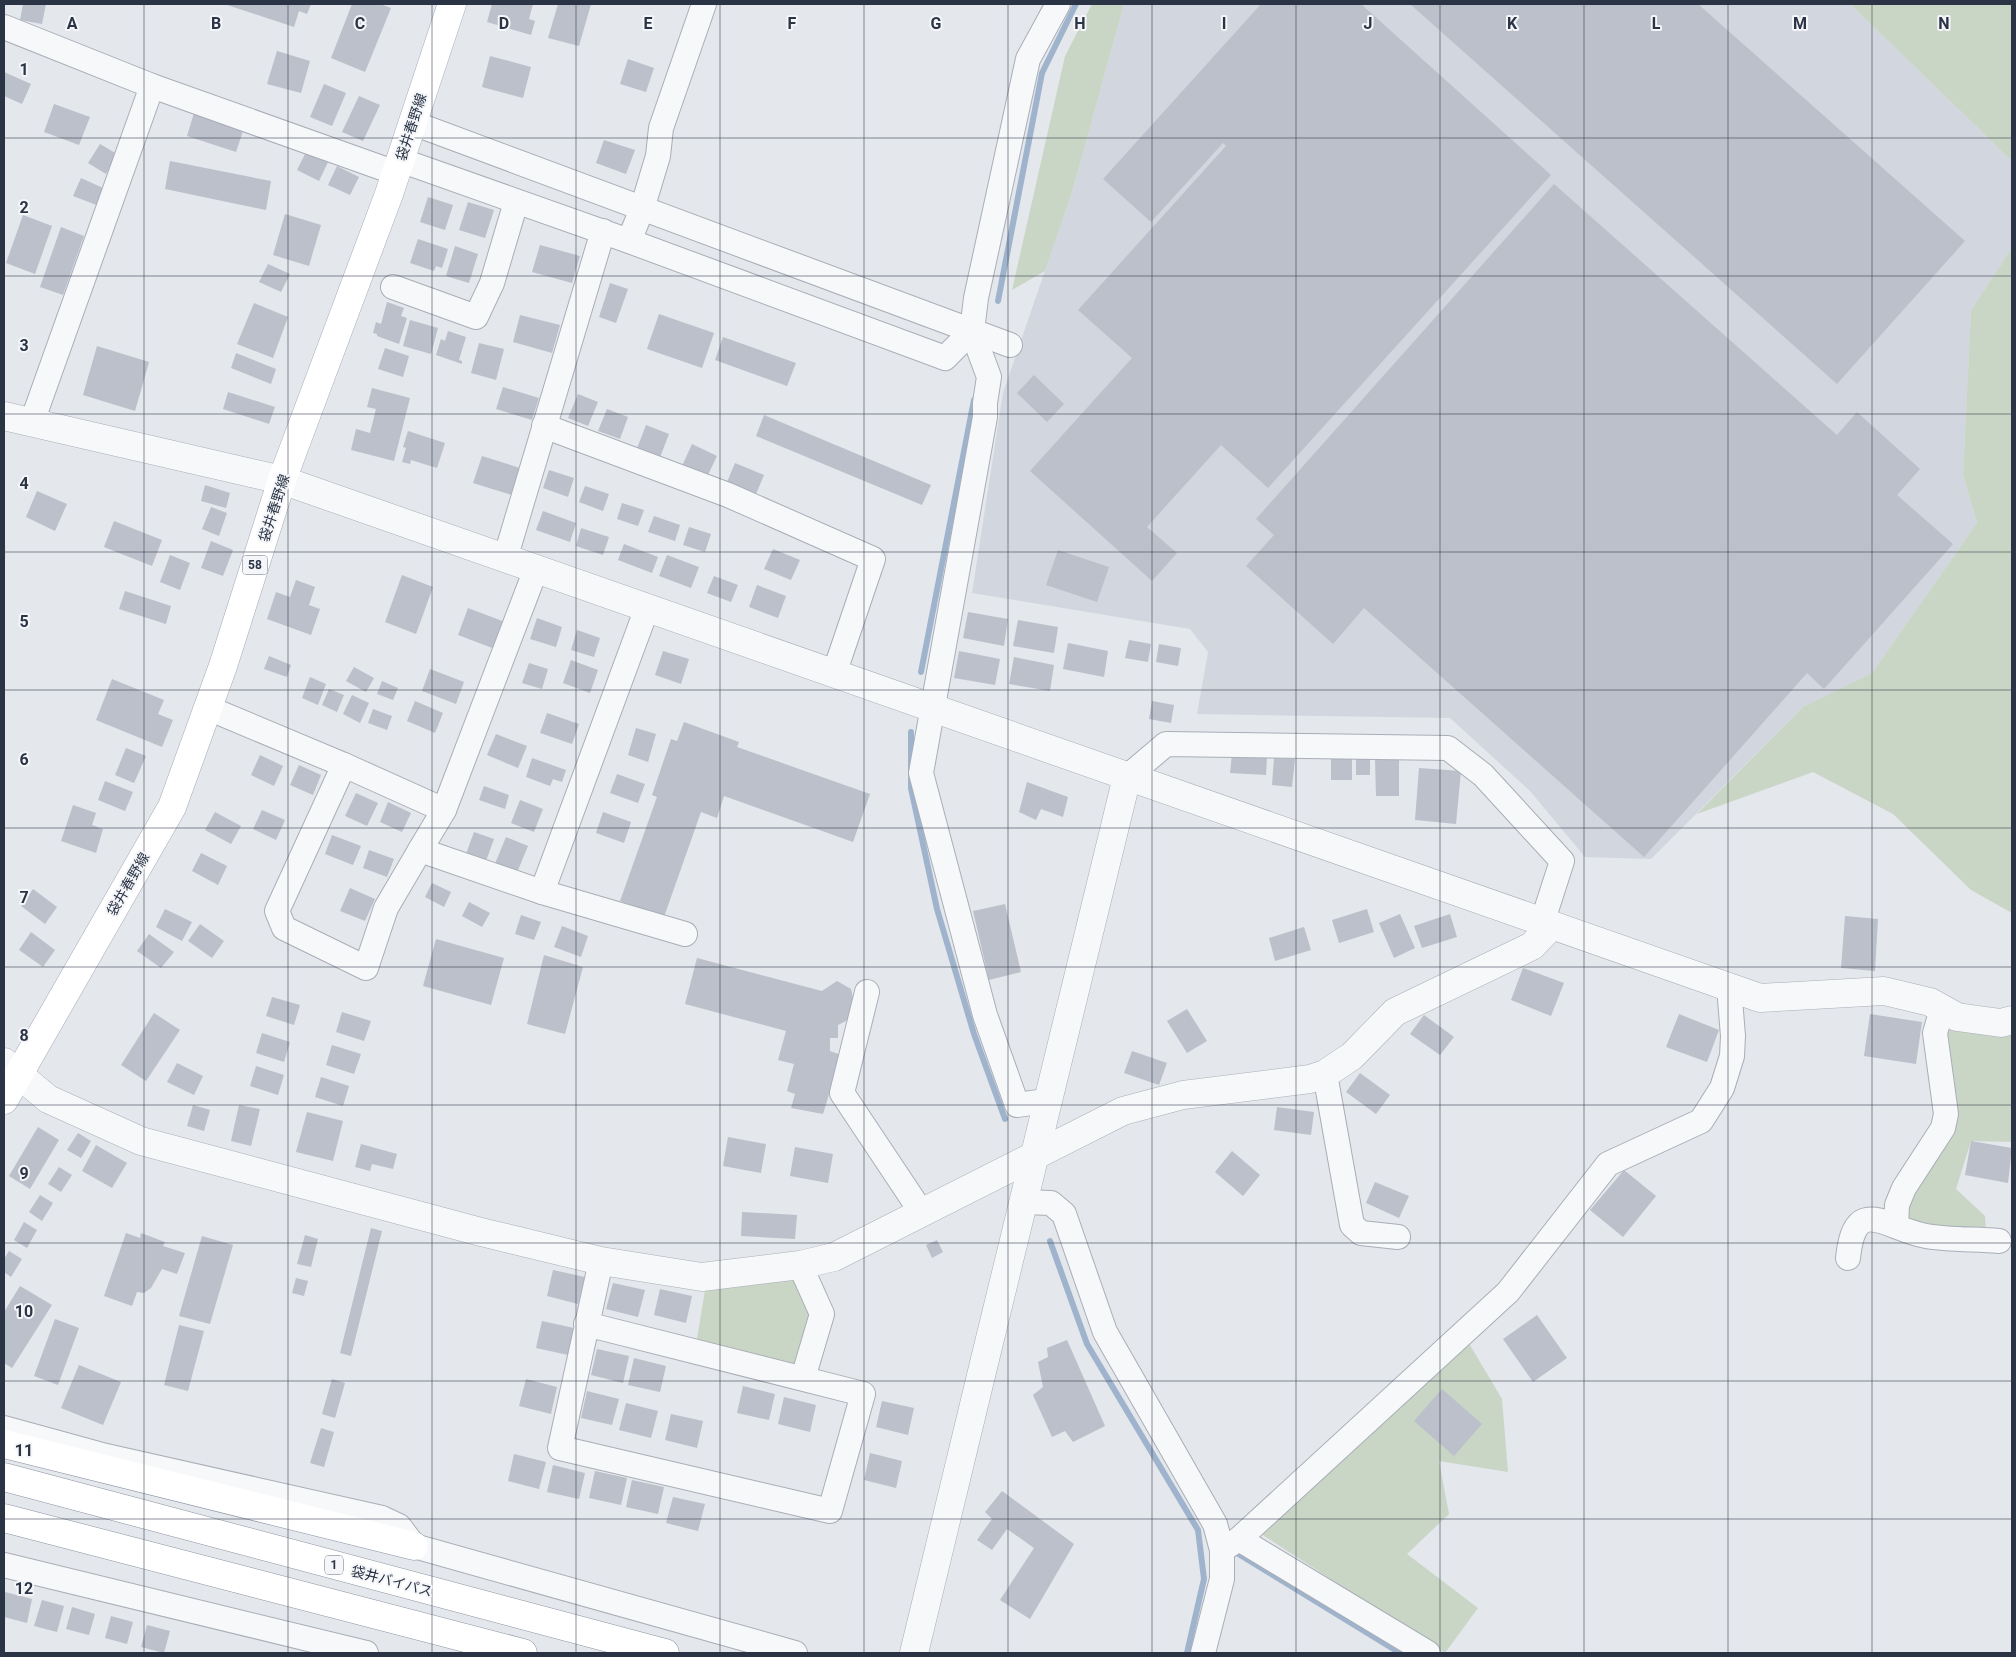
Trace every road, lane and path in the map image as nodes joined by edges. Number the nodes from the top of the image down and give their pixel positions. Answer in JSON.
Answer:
{"nodes":[{"id":1,"x":452,"y":4,"type":"edge"},
{"id":2,"x":704,"y":4,"type":"edge"},
{"id":3,"x":1058,"y":4,"type":"edge"},
{"id":4,"x":4,"y":27,"type":"edge"},
{"id":5,"x":152,"y":86,"type":"junction"},
{"id":6,"x":413,"y":122,"type":"junction"},
{"id":7,"x":398,"y":166,"type":"junction"},
{"id":8,"x":516,"y":202,"type":"junction"},
{"id":9,"x":642,"y":209,"type":"junction"},
{"id":10,"x":603,"y":232,"type":"junction"},
{"id":11,"x":630,"y":241,"type":"junction"},
{"id":12,"x":799,"y":266,"type":"junction"},
{"id":13,"x":393,"y":287,"type":"dead end"},
{"id":14,"x":786,"y":300,"type":"junction"},
{"id":15,"x":972,"y":331,"type":"junction"},
{"id":16,"x":1010,"y":345,"type":"dead end"},
{"id":17,"x":4,"y":416,"type":"edge"},
{"id":18,"x":32,"y":422,"type":"junction"},
{"id":19,"x":544,"y":426,"type":"junction"},
{"id":20,"x":282,"y":480,"type":"junction"},
{"id":21,"x":506,"y":559,"type":"junction"},
{"id":22,"x":536,"y":570,"type":"junction"},
{"id":23,"x":647,"y":608,"type":"junction"},
{"id":24,"x":834,"y":674,"type":"junction"},
{"id":25,"x":208,"y":708,"type":"junction"},
{"id":26,"x":931,"y":708,"type":"junction"},
{"id":27,"x":344,"y":765,"type":"junction"},
{"id":28,"x":1127,"y":777,"type":"junction"},
{"id":29,"x":444,"y":810,"type":"junction"},
{"id":30,"x":420,"y":850,"type":"junction"},
{"id":31,"x":542,"y":892,"type":"junction"},
{"id":32,"x":1547,"y":924,"type":"junction"},
{"id":33,"x":685,"y":934,"type":"dead end"},
{"id":34,"x":1728,"y":987,"type":"junction"},
{"id":35,"x":867,"y":992,"type":"dead end"},
{"id":36,"x":1942,"y":1009,"type":"junction"},
{"id":37,"x":2012,"y":1020,"type":"edge"},
{"id":38,"x":11,"y":1069,"type":"edge"},
{"id":39,"x":1325,"y":1074,"type":"junction"},
{"id":40,"x":4,"y":1100,"type":"edge"},
{"id":41,"x":1046,"y":1102,"type":"junction"},
{"id":42,"x":1034,"y":1156,"type":"junction"},
{"id":43,"x":1024,"y":1202,"type":"junction"},
{"id":44,"x":922,"y":1213,"type":"junction"},
{"id":45,"x":1896,"y":1226,"type":"junction"},
{"id":46,"x":1398,"y":1237,"type":"dead end"},
{"id":47,"x":1999,"y":1241,"type":"dead end"},
{"id":48,"x":1848,"y":1258,"type":"dead end"},
{"id":49,"x":601,"y":1261,"type":"junction"},
{"id":50,"x":800,"y":1265,"type":"junction"},
{"id":51,"x":586,"y":1324,"type":"junction"},
{"id":52,"x":803,"y":1378,"type":"junction"},
{"id":53,"x":4,"y":1428,"type":"edge"},
{"id":54,"x":4,"y":1444,"type":"edge"},
{"id":55,"x":4,"y":1477,"type":"edge"},
{"id":56,"x":4,"y":1518,"type":"edge"},
{"id":57,"x":4,"y":1537,"type":"edge"},
{"id":58,"x":1230,"y":1545,"type":"junction"},
{"id":59,"x":414,"y":1546,"type":"junction"},
{"id":60,"x":4,"y":1565,"type":"edge"},
{"id":61,"x":366,"y":1653,"type":"edge"},
{"id":62,"x":470,"y":1653,"type":"edge"},
{"id":63,"x":523,"y":1653,"type":"edge"},
{"id":64,"x":665,"y":1653,"type":"edge"},
{"id":65,"x":796,"y":1653,"type":"edge"},
{"id":66,"x":914,"y":1653,"type":"edge"},
{"id":67,"x":1203,"y":1653,"type":"edge"},
{"id":68,"x":1428,"y":1653,"type":"edge"}],
"edges":[{"from":1,"to":6,"type":"main road","name":"袋井春野線","number":"58"},
{"from":2,"to":9,"type":"street"},
{"from":3,"to":15,"type":"street"},
{"from":4,"to":5,"type":"street"},
{"from":5,"to":7,"type":"street"},
{"from":5,"to":18,"type":"street"},
{"from":6,"to":7,"type":"main road","name":"袋井春野線","number":"58"},
{"from":6,"to":9,"type":"street"},
{"from":7,"to":8,"type":"street"},
{"from":7,"to":20,"type":"main road","name":"袋井春野線","number":"58"},
{"from":8,"to":10,"type":"street"},
{"from":8,"to":13,"type":"street"},
{"from":9,"to":11,"type":"street"},
{"from":9,"to":12,"type":"street"},
{"from":10,"to":11,"type":"street"},
{"from":10,"to":19,"type":"street"},
{"from":11,"to":14,"type":"street"},
{"from":12,"to":14,"type":"street"},
{"from":12,"to":15,"type":"street"},
{"from":14,"to":15,"type":"street"},
{"from":15,"to":16,"type":"street"},
{"from":15,"to":26,"type":"street"},
{"from":17,"to":18,"type":"street"},
{"from":18,"to":20,"type":"street"},
{"from":19,"to":21,"type":"street"},
{"from":19,"to":24,"type":"street"},
{"from":20,"to":21,"type":"street"},
{"from":20,"to":25,"type":"main road","name":"袋井春野線","number":"58"},
{"from":21,"to":22,"type":"street"},
{"from":22,"to":23,"type":"street"},
{"from":22,"to":29,"type":"street"},
{"from":23,"to":24,"type":"street"},
{"from":23,"to":31,"type":"street"},
{"from":24,"to":26,"type":"street"},
{"from":25,"to":27,"type":"street"},
{"from":25,"to":38,"type":"main road","name":"袋井春野線","number":"58"},
{"from":26,"to":28,"type":"street"},
{"from":26,"to":41,"type":"street"},
{"from":27,"to":29,"type":"street"},
{"from":27,"to":30,"type":"street"},
{"from":28,"to":32,"type":"street"},
{"from":28,"to":32,"type":"street"},
{"from":28,"to":41,"type":"street"},
{"from":29,"to":30,"type":"street"},
{"from":30,"to":31,"type":"street"},
{"from":31,"to":33,"type":"street"},
{"from":32,"to":34,"type":"street"},
{"from":32,"to":39,"type":"street"},
{"from":34,"to":36,"type":"street"},
{"from":34,"to":58,"type":"street"},
{"from":35,"to":44,"type":"street"},
{"from":36,"to":37,"type":"street"},
{"from":36,"to":45,"type":"street"},
{"from":38,"to":40,"type":"main road","name":"袋井春野線","number":"58"},
{"from":38,"to":49,"type":"street"},
{"from":39,"to":42,"type":"street"},
{"from":39,"to":46,"type":"street"},
{"from":41,"to":42,"type":"street"},
{"from":42,"to":43,"type":"street"},
{"from":42,"to":44,"type":"street"},
{"from":43,"to":58,"type":"street"},
{"from":43,"to":66,"type":"street"},
{"from":44,"to":50,"type":"street"},
{"from":45,"to":47,"type":"street"},
{"from":45,"to":48,"type":"street"},
{"from":49,"to":50,"type":"street"},
{"from":49,"to":51,"type":"street"},
{"from":50,"to":52,"type":"street"},
{"from":51,"to":52,"type":"street"},
{"from":51,"to":52,"type":"street"},
{"from":53,"to":59,"type":"street"},
{"from":54,"to":59,"type":"main road"},
{"from":55,"to":64,"type":"main road","name":"袋井バイパス","number":"1"},
{"from":56,"to":63,"type":"main road"},
{"from":57,"to":62,"type":"main road"},
{"from":58,"to":67,"type":"street"},
{"from":58,"to":68,"type":"street"},
{"from":59,"to":65,"type":"street"},
{"from":60,"to":61,"type":"street"}]}
